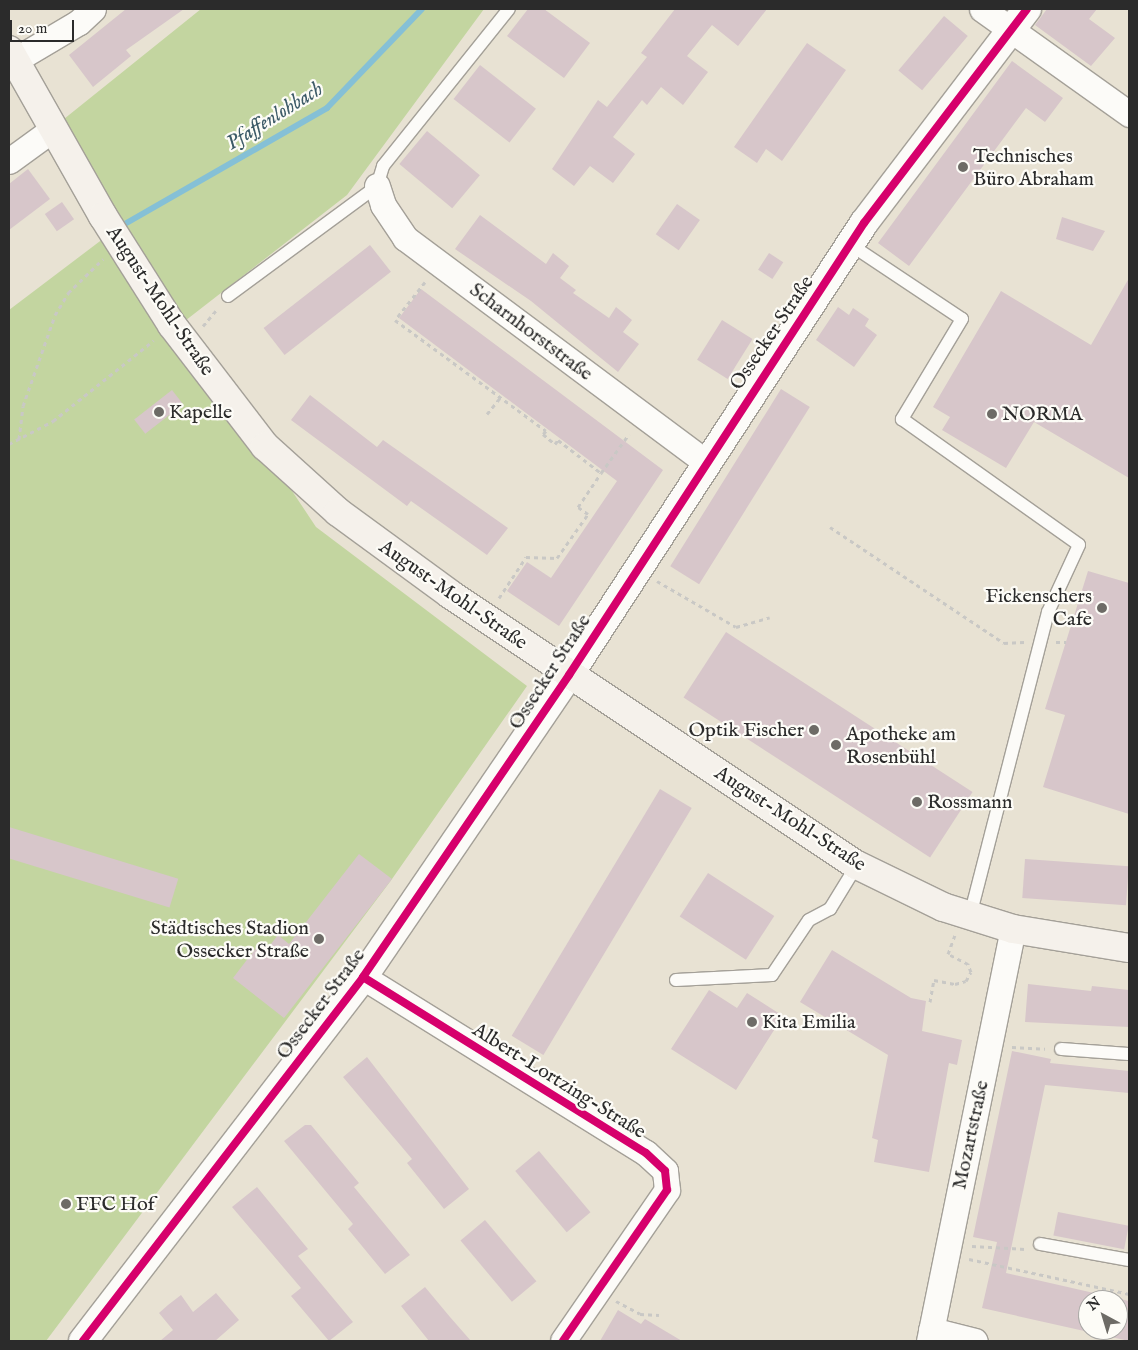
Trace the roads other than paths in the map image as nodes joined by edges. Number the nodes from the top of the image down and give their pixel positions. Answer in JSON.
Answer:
{"nodes":[{"id":1,"x":93,"y":9,"type":"edge"},
{"id":2,"x":509,"y":9,"type":"edge"},
{"id":3,"x":982,"y":9,"type":"edge"},
{"id":4,"x":1027,"y":9,"type":"edge"},
{"id":5,"x":1010,"y":30,"type":"junction"},
{"id":6,"x":12,"y":55,"type":"edge"},
{"id":7,"x":1129,"y":114,"type":"edge"},
{"id":8,"x":53,"y":128,"type":"junction"},
{"id":9,"x":9,"y":162,"type":"edge"},
{"id":10,"x":378,"y":186,"type":"junction"},
{"id":11,"x":851,"y":245,"type":"junction"},
{"id":12,"x":228,"y":296,"type":"road end"},
{"id":13,"x":706,"y":462,"type":"junction"},
{"id":14,"x":569,"y":675,"type":"junction"},
{"id":15,"x":857,"y":865,"type":"junction"},
{"id":16,"x":966,"y":914,"type":"junction"},
{"id":17,"x":1013,"y":929,"type":"junction"},
{"id":18,"x":1129,"y":948,"type":"edge"},
{"id":19,"x":363,"y":977,"type":"junction"},
{"id":20,"x":676,"y":980,"type":"dead end"},
{"id":21,"x":1061,"y":1049,"type":"road end"},
{"id":22,"x":1129,"y":1054,"type":"edge"},
{"id":23,"x":1040,"y":1244,"type":"road end"},
{"id":24,"x":1129,"y":1260,"type":"edge"},
{"id":25,"x":930,"y":1336,"type":"edge"},
{"id":26,"x":83,"y":1341,"type":"edge"},
{"id":27,"x":563,"y":1341,"type":"edge"},
{"id":28,"x":975,"y":1341,"type":"edge"}],
"edges":[{"from":1,"to":6,"type":"street"},
{"from":2,"to":10,"type":"lane"},
{"from":3,"to":5,"type":"street"},
{"from":4,"to":5,"type":"street","name":"Ossecker Straße"},
{"from":5,"to":7,"type":"street"},
{"from":5,"to":11,"type":"street","name":"Ossecker Straße"},
{"from":6,"to":8,"type":"main road","name":"August-Mohl-Straße"},
{"from":8,"to":9,"type":"street"},
{"from":8,"to":14,"type":"main road","name":"August-Mohl-Straße"},
{"from":10,"to":12,"type":"lane"},
{"from":10,"to":13,"type":"street","name":"Scharnhorststraße"},
{"from":11,"to":13,"type":"street","name":"Ossecker Straße"},
{"from":11,"to":16,"type":"lane"},
{"from":13,"to":14,"type":"street","name":"Ossecker Straße"},
{"from":14,"to":15,"type":"main road","name":"August-Mohl-Straße"},
{"from":14,"to":19,"type":"street","name":"Ossecker Straße"},
{"from":15,"to":16,"type":"main road","name":"August-Mohl-Straße"},
{"from":15,"to":20,"type":"lane"},
{"from":16,"to":17,"type":"main road","name":"August-Mohl-Straße"},
{"from":17,"to":18,"type":"main road","name":"August-Mohl-Straße"},
{"from":17,"to":25,"type":"street","name":"Mozartstraße"},
{"from":19,"to":26,"type":"street","name":"Ossecker Straße"},
{"from":19,"to":27,"type":"street","name":"Albert-Lortzing-Straße"},
{"from":21,"to":22,"type":"lane"},
{"from":23,"to":24,"type":"lane"},
{"from":25,"to":28,"type":"street"}]}
